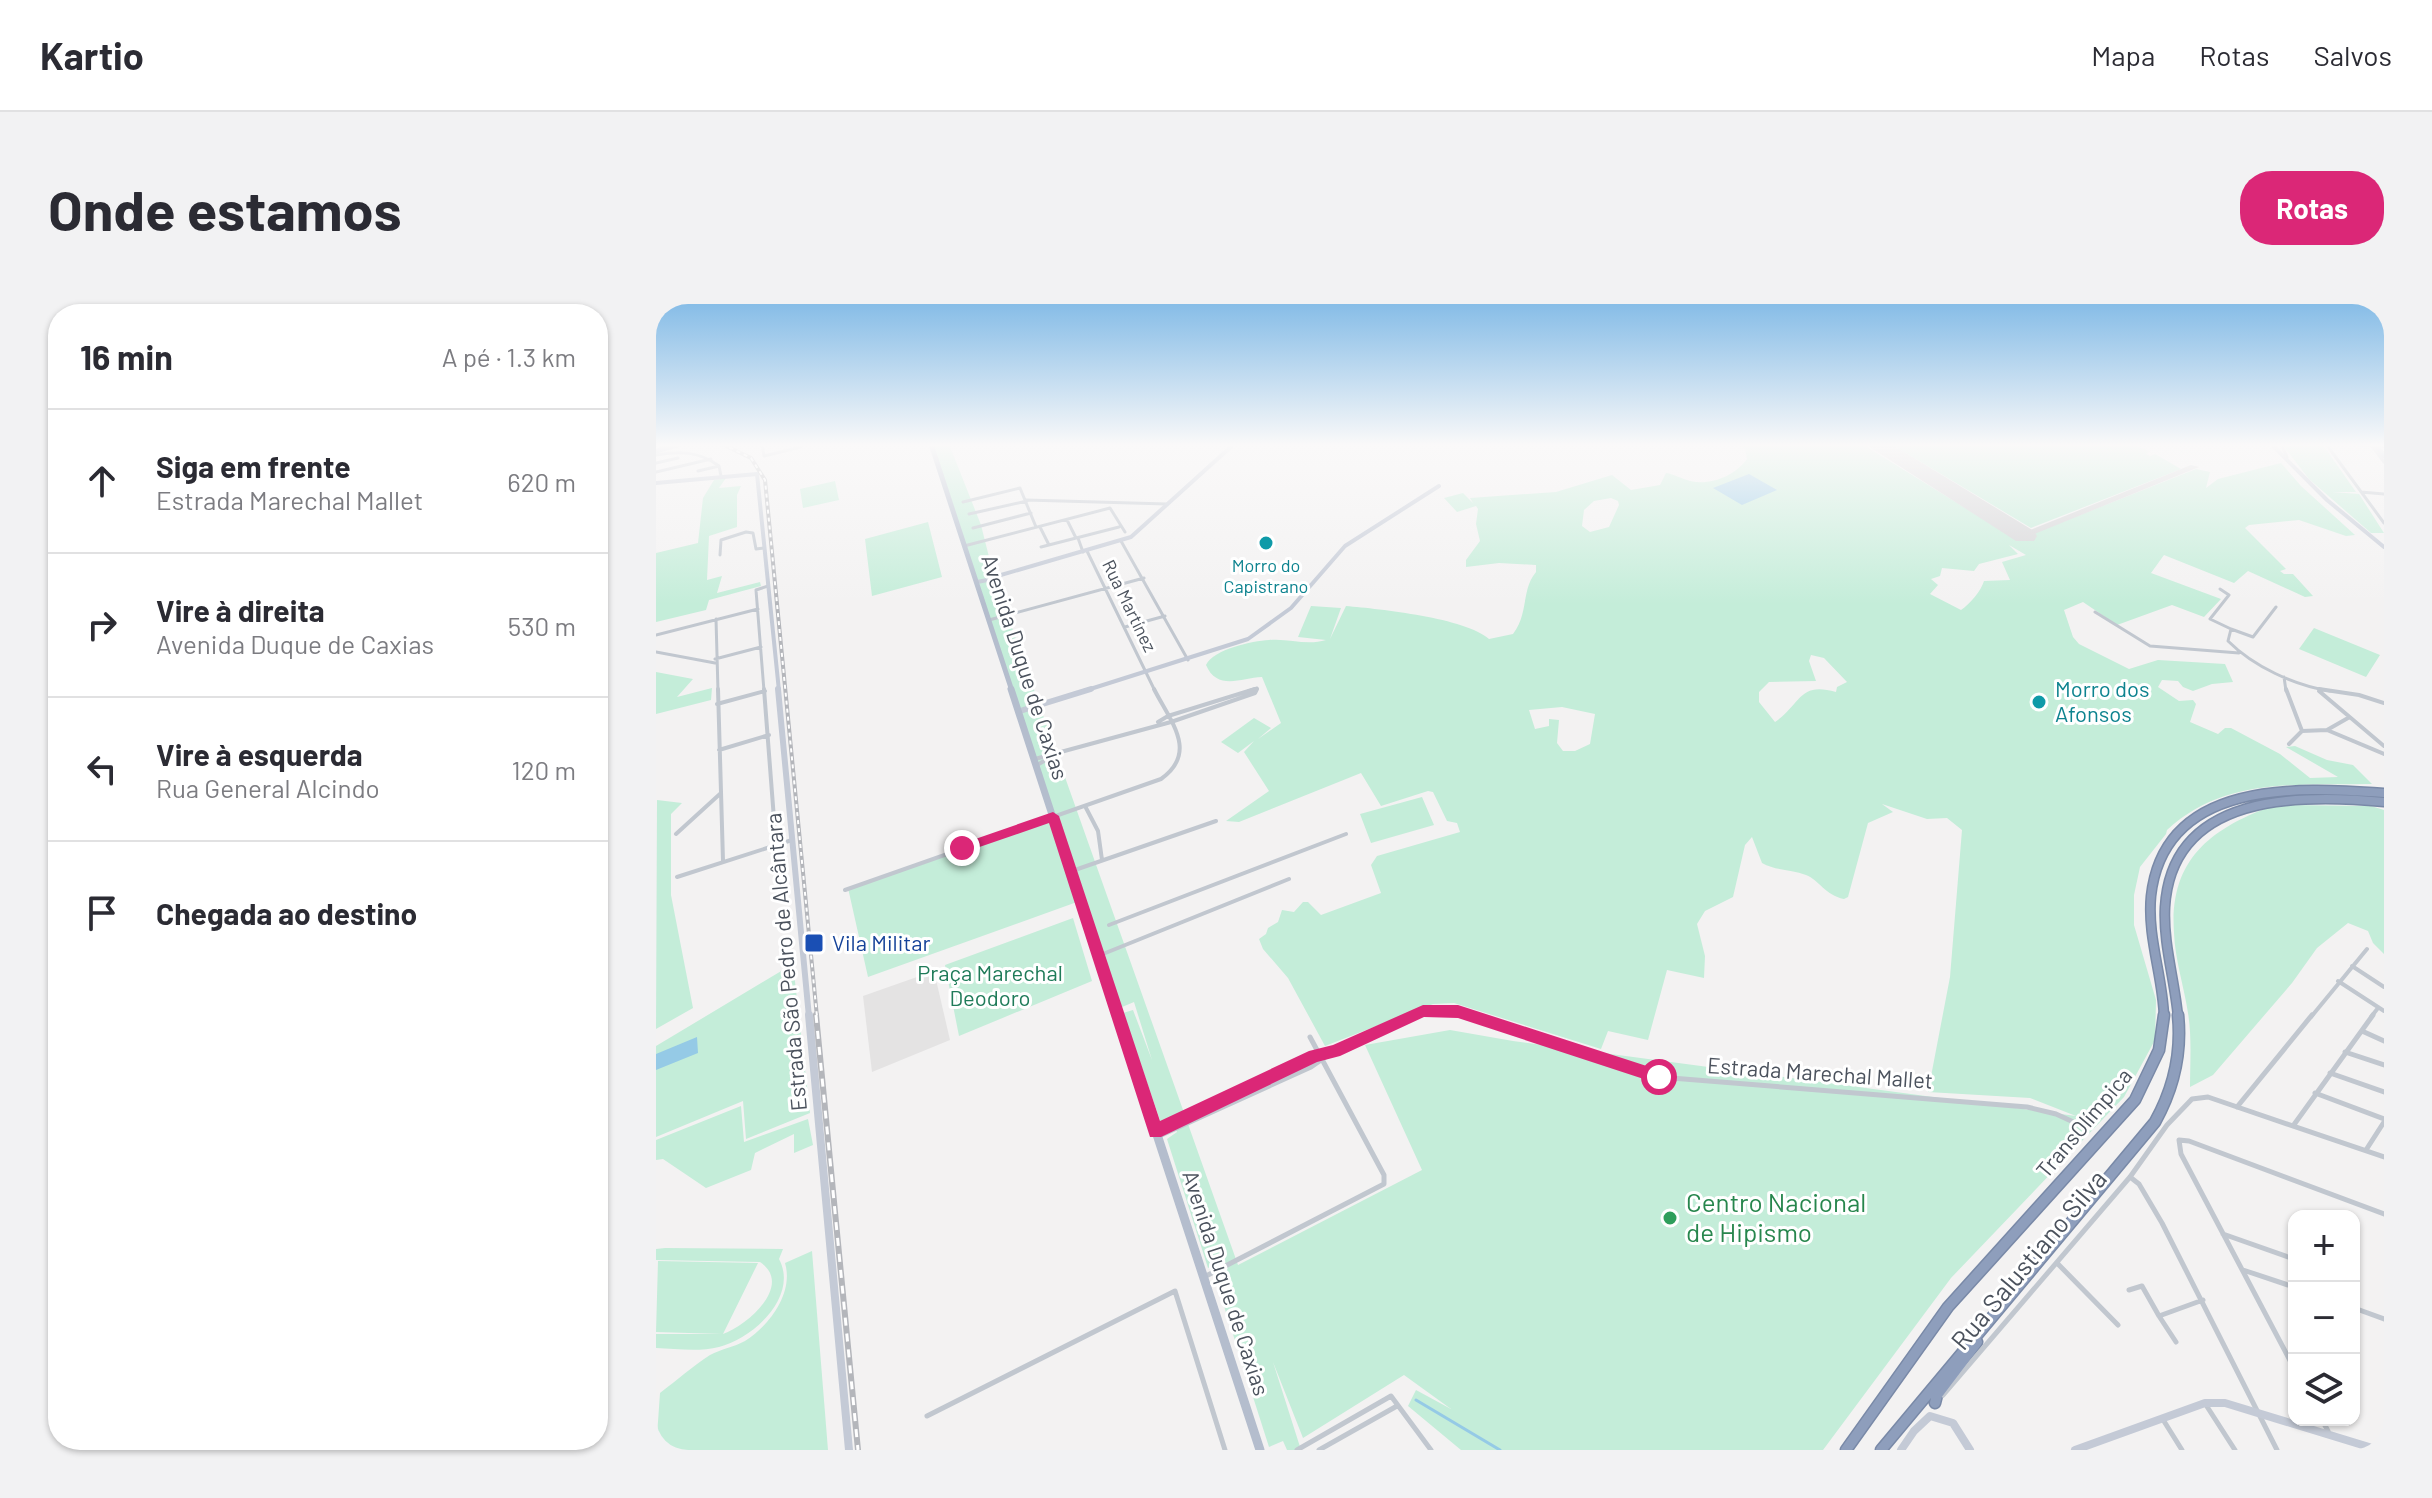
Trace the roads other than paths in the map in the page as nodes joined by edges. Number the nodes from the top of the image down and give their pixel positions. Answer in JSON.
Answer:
{"nodes":[{"id":1,"x":761,"y":497,"type":"edge"},
{"id":2,"x":948,"y":497,"type":"edge"},
{"id":3,"x":980,"y":497,"type":"edge"},
{"id":4,"x":1174,"y":497,"type":"edge"},
{"id":5,"x":1421,"y":497,"type":"edge"},
{"id":6,"x":2325,"y":497,"type":"edge"},
{"id":7,"x":2365,"y":497,"type":"edge"},
{"id":8,"x":1026,"y":500,"type":"junction"},
{"id":9,"x":963,"y":502,"type":"dead end"},
{"id":10,"x":1167,"y":504,"type":"junction"},
{"id":11,"x":1031,"y":513,"type":"junction"},
{"id":12,"x":969,"y":514,"type":"dead end"},
{"id":13,"x":1067,"y":520,"type":"junction"},
{"id":14,"x":2384,"y":523,"type":"edge"},
{"id":15,"x":1119,"y":527,"type":"junction"},
{"id":16,"x":973,"y":528,"type":"dead end"},
{"id":17,"x":1040,"y":528,"type":"junction"},
{"id":18,"x":1077,"y":538,"type":"junction"},
{"id":19,"x":1125,"y":538,"type":"junction"},
{"id":20,"x":1049,"y":545,"type":"junction"},
{"id":21,"x":964,"y":546,"type":"junction"},
{"id":22,"x":1041,"y":547,"type":"dead end"},
{"id":23,"x":2384,"y":547,"type":"edge"},
{"id":24,"x":765,"y":548,"type":"junction"},
{"id":25,"x":1086,"y":552,"type":"junction"},
{"id":26,"x":720,"y":555,"type":"dead end"},
{"id":27,"x":1144,"y":578,"type":"junction"},
{"id":28,"x":977,"y":582,"type":"junction"},
{"id":29,"x":768,"y":586,"type":"junction"},
{"id":30,"x":1106,"y":588,"type":"junction"},
{"id":31,"x":2220,"y":589,"type":"dead end"},
{"id":32,"x":2276,"y":607,"type":"dead end"},
{"id":33,"x":758,"y":609,"type":"junction"},
{"id":34,"x":2095,"y":612,"type":"dead end"},
{"id":35,"x":1165,"y":616,"type":"junction"},
{"id":36,"x":716,"y":619,"type":"junction"},
{"id":37,"x":989,"y":620,"type":"junction"},
{"id":38,"x":1125,"y":627,"type":"junction"},
{"id":39,"x":2231,"y":629,"type":"junction"},
{"id":40,"x":656,"y":635,"type":"edge"},
{"id":41,"x":761,"y":647,"type":"junction"},
{"id":42,"x":656,"y":652,"type":"edge"},
{"id":43,"x":2240,"y":653,"type":"junction"},
{"id":44,"x":1188,"y":660,"type":"junction"},
{"id":45,"x":715,"y":661,"type":"junction"},
{"id":46,"x":1146,"y":674,"type":"junction"},
{"id":47,"x":2284,"y":676,"type":"junction"},
{"id":48,"x":2316,"y":688,"type":"junction"},
{"id":49,"x":766,"y":691,"type":"junction"},
{"id":50,"x":2384,"y":703,"type":"edge"},
{"id":51,"x":717,"y":704,"type":"junction"},
{"id":52,"x":1213,"y":704,"type":"junction"},
{"id":53,"x":1020,"y":711,"type":"junction"},
{"id":54,"x":2348,"y":718,"type":"junction"},
{"id":55,"x":1170,"y":719,"type":"junction"},
{"id":56,"x":783,"y":727,"type":"junction"},
{"id":57,"x":2327,"y":730,"type":"junction"},
{"id":58,"x":2302,"y":731,"type":"junction"},
{"id":59,"x":768,"y":733,"type":"junction"},
{"id":60,"x":2289,"y":744,"type":"dead end"},
{"id":61,"x":2384,"y":746,"type":"edge"},
{"id":62,"x":719,"y":750,"type":"junction"},
{"id":63,"x":2384,"y":754,"type":"edge"},
{"id":64,"x":1036,"y":762,"type":"junction"},
{"id":65,"x":721,"y":793,"type":"junction"},
{"id":66,"x":2384,"y":793,"type":"edge"},
{"id":67,"x":2384,"y":802,"type":"edge"},
{"id":68,"x":1085,"y":806,"type":"junction"},
{"id":69,"x":1053,"y":816,"type":"junction"},
{"id":70,"x":1216,"y":821,"type":"dead end"},
{"id":71,"x":676,"y":834,"type":"dead end"},
{"id":72,"x":1346,"y":834,"type":"dead end"},
{"id":73,"x":792,"y":840,"type":"junction"},
{"id":74,"x":776,"y":845,"type":"junction"},
{"id":75,"x":1102,"y":860,"type":"junction"},
{"id":76,"x":723,"y":861,"type":"junction"},
{"id":77,"x":1072,"y":871,"type":"junction"},
{"id":78,"x":677,"y":877,"type":"dead end"},
{"id":79,"x":1289,"y":879,"type":"dead end"},
{"id":80,"x":845,"y":890,"type":"dead end"},
{"id":81,"x":1109,"y":925,"type":"dead end"},
{"id":82,"x":2367,"y":949,"type":"dead end"},
{"id":83,"x":1097,"y":956,"type":"junction"},
{"id":84,"x":2352,"y":966,"type":"junction"},
{"id":85,"x":2338,"y":981,"type":"junction"},
{"id":86,"x":2384,"y":987,"type":"edge"},
{"id":87,"x":2381,"y":1010,"type":"edge"},
{"id":88,"x":2362,"y":1031,"type":"junction"},
{"id":89,"x":1310,"y":1037,"type":"dead end"},
{"id":90,"x":2384,"y":1041,"type":"edge"},
{"id":91,"x":1334,"y":1051,"type":"junction"},
{"id":92,"x":2345,"y":1052,"type":"junction"},
{"id":93,"x":1321,"y":1053,"type":"junction"},
{"id":94,"x":1325,"y":1060,"type":"junction"},
{"id":95,"x":2384,"y":1065,"type":"edge"},
{"id":96,"x":2330,"y":1073,"type":"junction"},
{"id":97,"x":1252,"y":1086,"type":"junction"},
{"id":98,"x":2384,"y":1092,"type":"edge"},
{"id":99,"x":1254,"y":1093,"type":"junction"},
{"id":100,"x":2315,"y":1093,"type":"junction"},
{"id":101,"x":2237,"y":1107,"type":"junction"},
{"id":102,"x":2384,"y":1120,"type":"edge"},
{"id":103,"x":2080,"y":1125,"type":"dead end"},
{"id":104,"x":2293,"y":1126,"type":"junction"},
{"id":105,"x":1156,"y":1134,"type":"junction"},
{"id":106,"x":2365,"y":1151,"type":"junction"},
{"id":107,"x":2384,"y":1157,"type":"edge"},
{"id":108,"x":2130,"y":1177,"type":"junction"},
{"id":109,"x":2384,"y":1214,"type":"edge"},
{"id":110,"x":2223,"y":1234,"type":"junction"},
{"id":111,"x":2288,"y":1257,"type":"dead end"},
{"id":112,"x":2057,"y":1263,"type":"junction"},
{"id":113,"x":2038,"y":1264,"type":"junction"},
{"id":114,"x":2241,"y":1269,"type":"junction"},
{"id":115,"x":1203,"y":1278,"type":"junction"},
{"id":116,"x":2288,"y":1285,"type":"edge"},
{"id":117,"x":2129,"y":1290,"type":"dead end"},
{"id":118,"x":2203,"y":1300,"type":"junction"},
{"id":119,"x":2360,"y":1310,"type":"edge"},
{"id":120,"x":2159,"y":1316,"type":"junction"},
{"id":121,"x":2384,"y":1319,"type":"edge"},
{"id":122,"x":2118,"y":1325,"type":"dead end"},
{"id":123,"x":2176,"y":1342,"type":"dead end"},
{"id":124,"x":2288,"y":1357,"type":"edge"},
{"id":125,"x":1935,"y":1403,"type":"junction"},
{"id":126,"x":2205,"y":1403,"type":"junction"},
{"id":127,"x":1398,"y":1406,"type":"junction"},
{"id":128,"x":2257,"y":1411,"type":"junction"},
{"id":129,"x":927,"y":1416,"type":"dead end"},
{"id":130,"x":2161,"y":1418,"type":"junction"},
{"id":131,"x":2325,"y":1426,"type":"edge"},
{"id":132,"x":1914,"y":1431,"type":"junction"},
{"id":133,"x":2331,"y":1437,"type":"junction"},
{"id":134,"x":2356,"y":1447,"type":"edge"},
{"id":135,"x":849,"y":1450,"type":"edge"},
{"id":136,"x":1225,"y":1450,"type":"edge"},
{"id":137,"x":1260,"y":1450,"type":"edge"},
{"id":138,"x":1297,"y":1450,"type":"edge"},
{"id":139,"x":1319,"y":1450,"type":"edge"},
{"id":140,"x":1431,"y":1450,"type":"edge"},
{"id":141,"x":1846,"y":1450,"type":"edge"},
{"id":142,"x":1881,"y":1450,"type":"edge"},
{"id":143,"x":1901,"y":1450,"type":"edge"},
{"id":144,"x":1970,"y":1450,"type":"edge"},
{"id":145,"x":2075,"y":1450,"type":"edge"},
{"id":146,"x":2182,"y":1450,"type":"edge"},
{"id":147,"x":2235,"y":1450,"type":"edge"},
{"id":148,"x":2277,"y":1450,"type":"edge"},
{"id":149,"x":2379,"y":1450,"type":"edge"}],
"edges":[{"from":1,"to":24,"type":"street","name":"Estrada São Pedro de Alcântara"},
{"from":2,"to":21,"type":"main road","name":"Avenida Duque de Caxias"},
{"from":3,"to":9,"type":"street"},
{"from":4,"to":10,"type":"street"},
{"from":5,"to":44,"type":"street"},
{"from":6,"to":23,"type":"street"},
{"from":7,"to":14,"type":"street"},
{"from":8,"to":10,"type":"street"},
{"from":8,"to":11,"type":"street"},
{"from":8,"to":12,"type":"street"},
{"from":10,"to":19,"type":"street"},
{"from":11,"to":16,"type":"street"},
{"from":11,"to":17,"type":"street"},
{"from":13,"to":15,"type":"street"},
{"from":13,"to":17,"type":"street"},
{"from":13,"to":18,"type":"street","name":"Rua Martínez"},
{"from":15,"to":18,"type":"street"},
{"from":15,"to":19,"type":"street"},
{"from":17,"to":20,"type":"street"},
{"from":17,"to":21,"type":"street"},
{"from":18,"to":20,"type":"street"},
{"from":18,"to":25,"type":"street","name":"Rua Martínez"},
{"from":19,"to":25,"type":"street"},
{"from":19,"to":27,"type":"street"},
{"from":20,"to":22,"type":"street"},
{"from":21,"to":28,"type":"main road","name":"Avenida Duque de Caxias"},
{"from":24,"to":26,"type":"street"},
{"from":24,"to":29,"type":"street","name":"Estrada São Pedro de Alcântara"},
{"from":25,"to":28,"type":"street"},
{"from":25,"to":30,"type":"street","name":"Rua Martínez"},
{"from":27,"to":30,"type":"street"},
{"from":27,"to":35,"type":"street"},
{"from":28,"to":37,"type":"main road","name":"Avenida Duque de Caxias"},
{"from":29,"to":33,"type":"street"},
{"from":29,"to":56,"type":"street","name":"Estrada São Pedro de Alcântara"},
{"from":30,"to":37,"type":"street"},
{"from":30,"to":38,"type":"street","name":"Rua Martínez"},
{"from":31,"to":39,"type":"street"},
{"from":32,"to":39,"type":"street"},
{"from":33,"to":36,"type":"street"},
{"from":33,"to":41,"type":"street"},
{"from":34,"to":43,"type":"street"},
{"from":35,"to":38,"type":"street"},
{"from":35,"to":44,"type":"street"},
{"from":36,"to":40,"type":"street"},
{"from":36,"to":45,"type":"street"},
{"from":37,"to":53,"type":"main road","name":"Avenida Duque de Caxias"},
{"from":38,"to":46,"type":"street","name":"Rua Martínez"},
{"from":39,"to":43,"type":"street"},
{"from":41,"to":45,"type":"street"},
{"from":41,"to":49,"type":"street"},
{"from":42,"to":45,"type":"street"},
{"from":43,"to":47,"type":"street"},
{"from":44,"to":46,"type":"street"},
{"from":45,"to":51,"type":"street"},
{"from":46,"to":53,"type":"street"},
{"from":46,"to":55,"type":"street","name":"Rua Martínez"},
{"from":47,"to":48,"type":"street"},
{"from":47,"to":58,"type":"street"},
{"from":48,"to":50,"type":"street"},
{"from":48,"to":54,"type":"street"},
{"from":49,"to":51,"type":"street"},
{"from":49,"to":59,"type":"street"},
{"from":51,"to":62,"type":"street"},
{"from":52,"to":52,"type":"street"},
{"from":52,"to":55,"type":"street"},
{"from":53,"to":64,"type":"main road","name":"Avenida Duque de Caxias"},
{"from":54,"to":57,"type":"street"},
{"from":54,"to":61,"type":"street"},
{"from":55,"to":64,"type":"street"},
{"from":55,"to":68,"type":"street","name":"Rua Martínez"},
{"from":56,"to":59,"type":"street"},
{"from":56,"to":73,"type":"street","name":"Estrada São Pedro de Alcântara"},
{"from":57,"to":58,"type":"street"},
{"from":57,"to":63,"type":"street"},
{"from":58,"to":60,"type":"street"},
{"from":59,"to":62,"type":"street"},
{"from":59,"to":74,"type":"street"},
{"from":62,"to":65,"type":"street"},
{"from":64,"to":69,"type":"main road","name":"Avenida Duque de Caxias"},
{"from":65,"to":71,"type":"street"},
{"from":65,"to":76,"type":"street"},
{"from":66,"to":141,"type":"highway","name":"TransOlímpica"},
{"from":67,"to":113,"type":"highway"},
{"from":68,"to":69,"type":"street"},
{"from":68,"to":75,"type":"street"},
{"from":69,"to":77,"type":"main road","name":"Avenida Duque de Caxias"},
{"from":69,"to":80,"type":"street"},
{"from":70,"to":75,"type":"street"},
{"from":72,"to":81,"type":"street"},
{"from":73,"to":74,"type":"street"},
{"from":73,"to":135,"type":"street","name":"Estrada São Pedro de Alcântara"},
{"from":74,"to":76,"type":"street"},
{"from":75,"to":77,"type":"street"},
{"from":76,"to":78,"type":"street"},
{"from":77,"to":83,"type":"main road","name":"Avenida Duque de Caxias"},
{"from":79,"to":83,"type":"street"},
{"from":82,"to":84,"type":"street"},
{"from":83,"to":105,"type":"main road","name":"Avenida Duque de Caxias"},
{"from":84,"to":85,"type":"street"},
{"from":84,"to":86,"type":"street"},
{"from":85,"to":87,"type":"street"},
{"from":85,"to":101,"type":"street"},
{"from":87,"to":88,"type":"street"},
{"from":88,"to":90,"type":"street"},
{"from":88,"to":92,"type":"street"},
{"from":89,"to":93,"type":"street"},
{"from":91,"to":93,"type":"street","name":"Estrada Marechal Mallet"},
{"from":91,"to":94,"type":"street","name":"Estrada Marechal Mallet"},
{"from":91,"to":103,"type":"street","name":"Estrada Marechal Mallet"},
{"from":92,"to":95,"type":"street"},
{"from":92,"to":96,"type":"street"},
{"from":93,"to":94,"type":"street"},
{"from":93,"to":97,"type":"street","name":"Estrada Marechal Mallet"},
{"from":94,"to":99,"type":"street","name":"Estrada Marechal Mallet"},
{"from":94,"to":115,"type":"street"},
{"from":96,"to":98,"type":"street"},
{"from":96,"to":100,"type":"street"},
{"from":97,"to":99,"type":"street"},
{"from":97,"to":105,"type":"street","name":"Estrada Marechal Mallet"},
{"from":99,"to":105,"type":"street","name":"Estrada Marechal Mallet"},
{"from":100,"to":102,"type":"street"},
{"from":100,"to":104,"type":"street"},
{"from":101,"to":104,"type":"street"},
{"from":101,"to":108,"type":"street","name":"Rua Salustiano Silva"},
{"from":102,"to":106,"type":"street"},
{"from":104,"to":106,"type":"street"},
{"from":105,"to":115,"type":"main road","name":"Avenida Duque de Caxias"},
{"from":106,"to":107,"type":"street"},
{"from":108,"to":112,"type":"street","name":"Rua Salustiano Silva"},
{"from":108,"to":118,"type":"street"},
{"from":109,"to":110,"type":"street"},
{"from":110,"to":111,"type":"street"},
{"from":110,"to":114,"type":"street"},
{"from":112,"to":122,"type":"street"},
{"from":112,"to":125,"type":"street","name":"Rua Salustiano Silva"},
{"from":113,"to":125,"type":"highway"},
{"from":113,"to":142,"type":"highway"},
{"from":114,"to":116,"type":"street"},
{"from":114,"to":124,"type":"street"},
{"from":115,"to":137,"type":"main road","name":"Avenida Duque de Caxias"},
{"from":117,"to":120,"type":"street"},
{"from":118,"to":120,"type":"street"},
{"from":118,"to":128,"type":"street"},
{"from":119,"to":121,"type":"street"},
{"from":120,"to":123,"type":"street"},
{"from":125,"to":132,"type":"street","name":"Rua Salustiano Silva"},
{"from":126,"to":128,"type":"street"},
{"from":126,"to":130,"type":"street"},
{"from":126,"to":147,"type":"street"},
{"from":127,"to":138,"type":"street"},
{"from":127,"to":139,"type":"street"},
{"from":127,"to":140,"type":"street"},
{"from":128,"to":133,"type":"street"},
{"from":128,"to":148,"type":"street"},
{"from":129,"to":136,"type":"street"},
{"from":130,"to":145,"type":"street"},
{"from":130,"to":146,"type":"street"},
{"from":131,"to":133,"type":"street"},
{"from":132,"to":143,"type":"street","name":"Rua Salustiano Silva"},
{"from":132,"to":144,"type":"street"},
{"from":133,"to":134,"type":"street"},
{"from":134,"to":149,"type":"street"}]}
